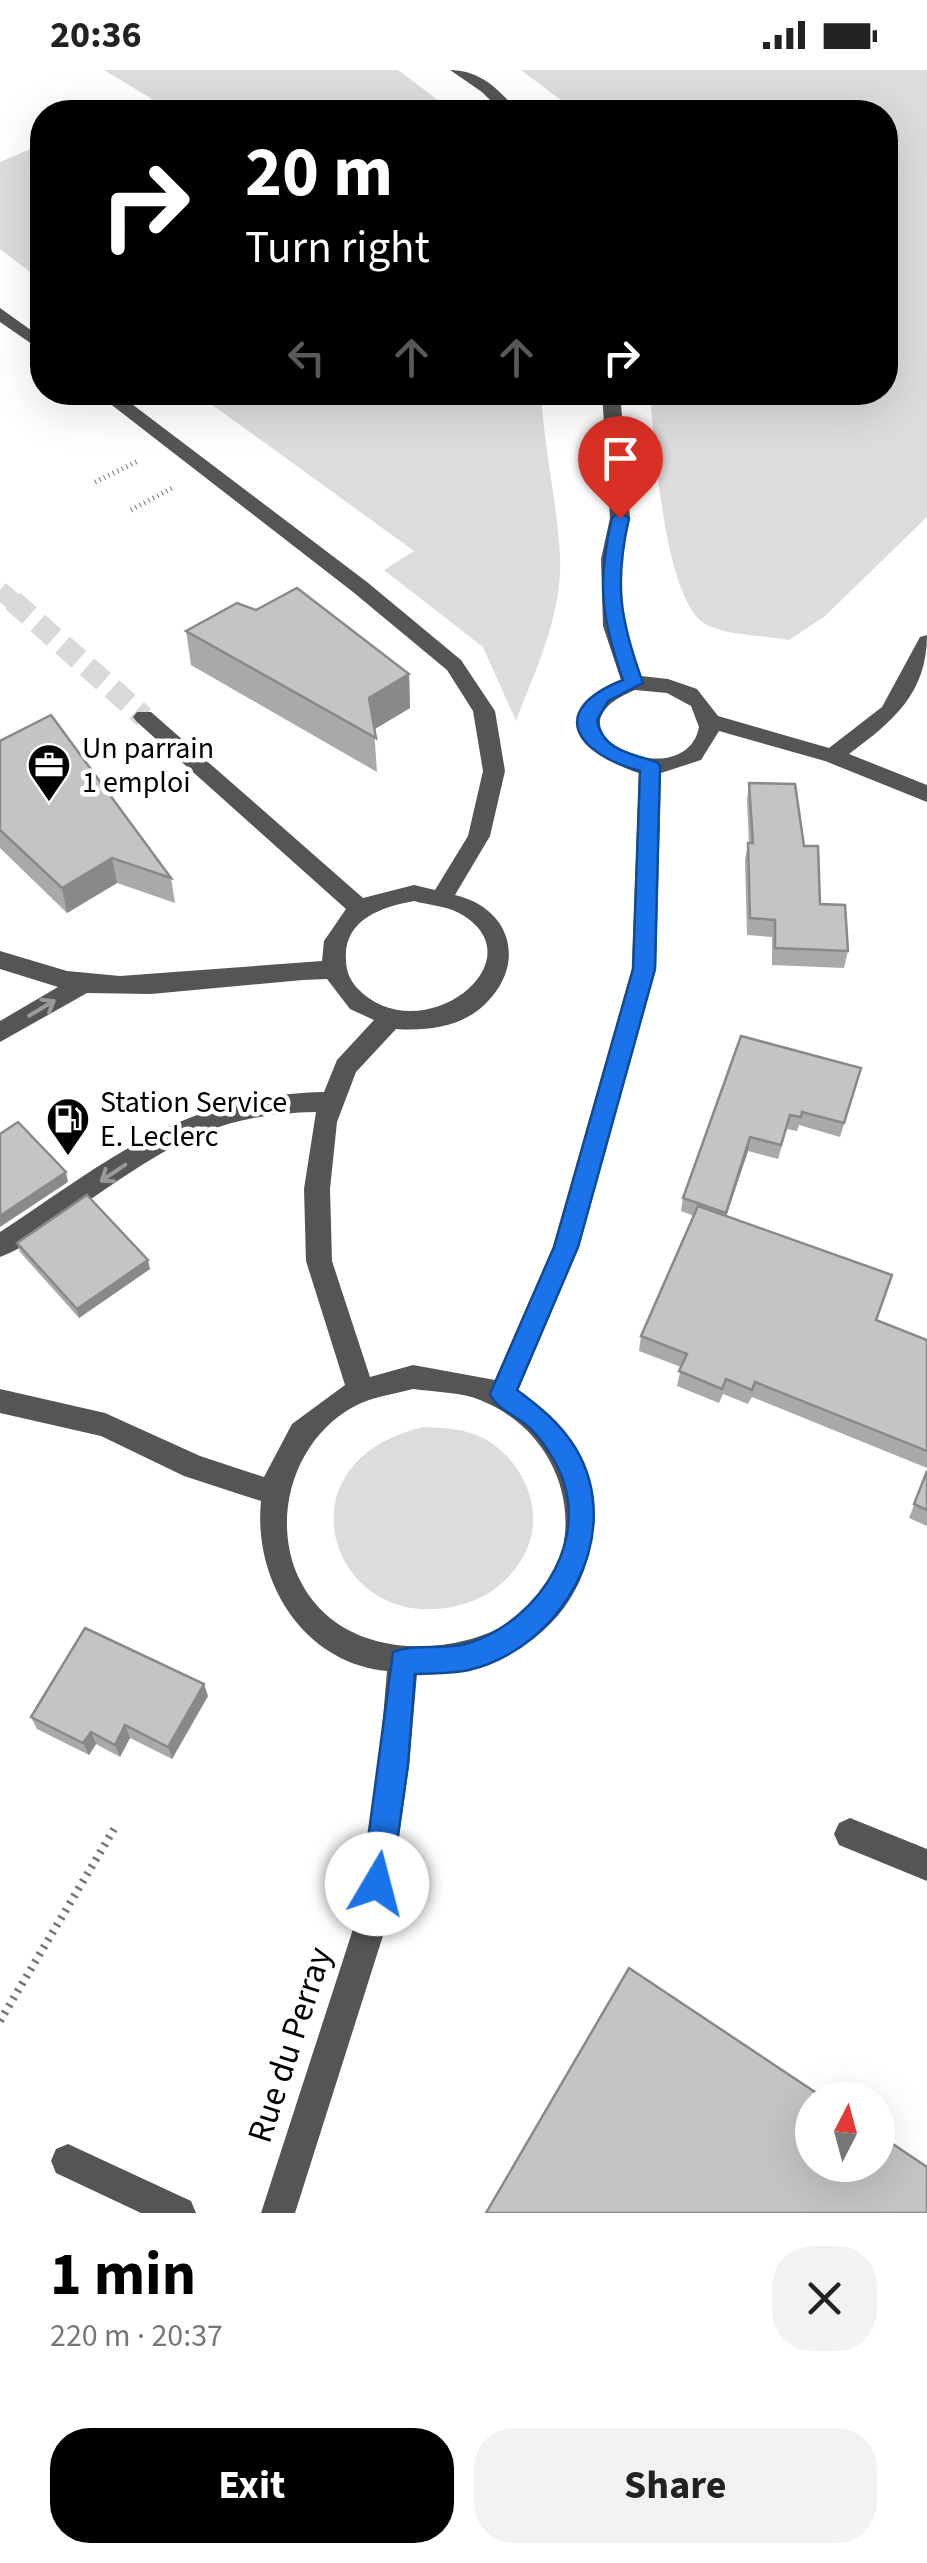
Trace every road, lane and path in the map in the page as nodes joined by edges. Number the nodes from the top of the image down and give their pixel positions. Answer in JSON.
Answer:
{"nodes":[{"id":1,"x":458,"y":70,"type":"edge"},
{"id":2,"x":498,"y":100,"type":"edge"},
{"id":3,"x":0,"y":313,"type":"edge"},
{"id":4,"x":30,"y":337,"type":"edge"},
{"id":5,"x":121,"y":405,"type":"edge"},
{"id":6,"x":612,"y":405,"type":"edge"},
{"id":7,"x":139,"y":460,"type":"dead end"},
{"id":8,"x":95,"y":482,"type":"dead end"},
{"id":9,"x":175,"y":487,"type":"dead end"},
{"id":10,"x":131,"y":510,"type":"dead end"},
{"id":11,"x":927,"y":642,"type":"edge"},
{"id":12,"x":633,"y":683,"type":"junction"},
{"id":13,"x":144,"y":717,"type":"tunnel mouth"},
{"id":14,"x":710,"y":721,"type":"junction"},
{"id":15,"x":832,"y":756,"type":"junction"},
{"id":16,"x":650,"y":766,"type":"junction"},
{"id":17,"x":927,"y":794,"type":"edge"},
{"id":18,"x":442,"y":896,"type":"junction"},
{"id":19,"x":361,"y":909,"type":"junction"},
{"id":20,"x":0,"y":960,"type":"edge"},
{"id":21,"x":334,"y":970,"type":"junction"},
{"id":22,"x":84,"y":983,"type":"junction"},
{"id":23,"x":391,"y":1018,"type":"junction"},
{"id":24,"x":0,"y":1033,"type":"edge"},
{"id":25,"x":333,"y":1102,"type":"junction"},
{"id":26,"x":0,"y":1246,"type":"edge"},
{"id":27,"x":360,"y":1390,"type":"junction"},
{"id":28,"x":503,"y":1394,"type":"junction"},
{"id":29,"x":0,"y":1401,"type":"edge"},
{"id":30,"x":272,"y":1492,"type":"junction"},
{"id":31,"x":403,"y":1662,"type":"junction"},
{"id":32,"x":114,"y":1829,"type":"dead end"},
{"id":33,"x":850,"y":1834,"type":"dead end"},
{"id":34,"x":927,"y":1865,"type":"edge"},
{"id":35,"x":0,"y":2021,"type":"edge"},
{"id":36,"x":68,"y":2161,"type":"dead end"},
{"id":37,"x":179,"y":2213,"type":"edge"},
{"id":38,"x":278,"y":2213,"type":"edge"}],
"edges":[{"from":1,"to":2,"type":"street"},
{"from":3,"to":4,"type":"street"},
{"from":5,"to":18,"type":"street"},
{"from":6,"to":12,"type":"street"},
{"from":7,"to":8,"type":"path"},
{"from":9,"to":10,"type":"path"},
{"from":11,"to":15,"type":"street"},
{"from":12,"to":14,"type":"street"},
{"from":12,"to":16,"type":"street"},
{"from":13,"to":19,"type":"street"},
{"from":14,"to":15,"type":"street"},
{"from":14,"to":16,"type":"street"},
{"from":15,"to":17,"type":"street"},
{"from":16,"to":28,"type":"street"},
{"from":18,"to":19,"type":"street"},
{"from":18,"to":23,"type":"street"},
{"from":19,"to":21,"type":"street"},
{"from":20,"to":22,"type":"street"},
{"from":21,"to":22,"type":"street"},
{"from":21,"to":23,"type":"street"},
{"from":24,"to":22,"type":"street","one_way":true},
{"from":23,"to":25,"type":"street"},
{"from":25,"to":26,"type":"street","one_way":true},
{"from":25,"to":27,"type":"street"},
{"from":27,"to":28,"type":"street"},
{"from":27,"to":30,"type":"street"},
{"from":28,"to":31,"type":"street"},
{"from":29,"to":30,"type":"street"},
{"from":30,"to":31,"type":"street"},
{"from":31,"to":38,"type":"street","name":"Rue du Perray"},
{"from":32,"to":35,"type":"path"},
{"from":33,"to":34,"type":"street"},
{"from":36,"to":37,"type":"street"}]}
